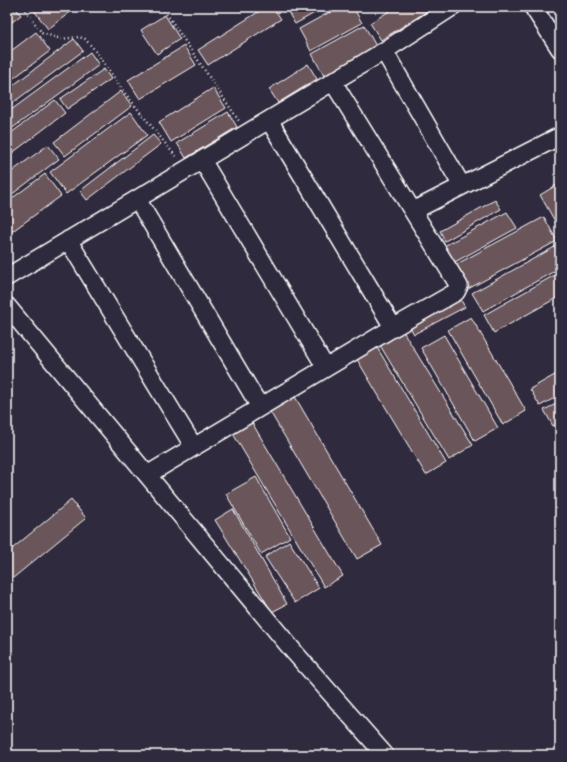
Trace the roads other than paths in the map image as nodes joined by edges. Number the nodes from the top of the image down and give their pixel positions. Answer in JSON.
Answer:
{"nodes":[{"id":1,"x":452,"y":7,"type":"edge"},
{"id":2,"x":533,"y":7,"type":"edge"},
{"id":3,"x":560,"y":49,"type":"edge"},
{"id":4,"x":384,"y":51,"type":"junction"},
{"id":5,"x":333,"y":82,"type":"junction"},
{"id":6,"x":269,"y":120,"type":"junction"},
{"id":7,"x":560,"y":136,"type":"edge"},
{"id":8,"x":202,"y":160,"type":"junction"},
{"id":9,"x":462,"y":186,"type":"junction"},
{"id":10,"x":137,"y":199,"type":"junction"},
{"id":11,"x":413,"y":211,"type":"junction"},
{"id":12,"x":68,"y":240,"type":"junction"},
{"id":13,"x":7,"y":277,"type":"edge"},
{"id":14,"x":7,"y":306,"type":"edge"},
{"id":15,"x":393,"y":327,"type":"junction"},
{"id":16,"x":326,"y":368,"type":"junction"},
{"id":17,"x":260,"y":407,"type":"junction"},
{"id":18,"x":194,"y":447,"type":"junction"},
{"id":19,"x":148,"y":475,"type":"junction"},
{"id":20,"x":385,"y":755,"type":"edge"}],
"edges":[{"from":1,"to":4,"type":"street"},
{"from":2,"to":3,"type":"street"},
{"from":4,"to":5,"type":"street"},
{"from":4,"to":9,"type":"street"},
{"from":5,"to":6,"type":"street"},
{"from":5,"to":11,"type":"street"},
{"from":6,"to":8,"type":"street"},
{"from":6,"to":15,"type":"street"},
{"from":7,"to":9,"type":"street"},
{"from":8,"to":10,"type":"street"},
{"from":8,"to":16,"type":"street"},
{"from":9,"to":11,"type":"street"},
{"from":10,"to":12,"type":"street"},
{"from":10,"to":17,"type":"street"},
{"from":11,"to":15,"type":"street"},
{"from":12,"to":13,"type":"street"},
{"from":12,"to":18,"type":"street"},
{"from":14,"to":19,"type":"street"},
{"from":15,"to":16,"type":"street"},
{"from":16,"to":17,"type":"street"},
{"from":17,"to":18,"type":"street"},
{"from":18,"to":19,"type":"street"},
{"from":19,"to":20,"type":"street"}]}
